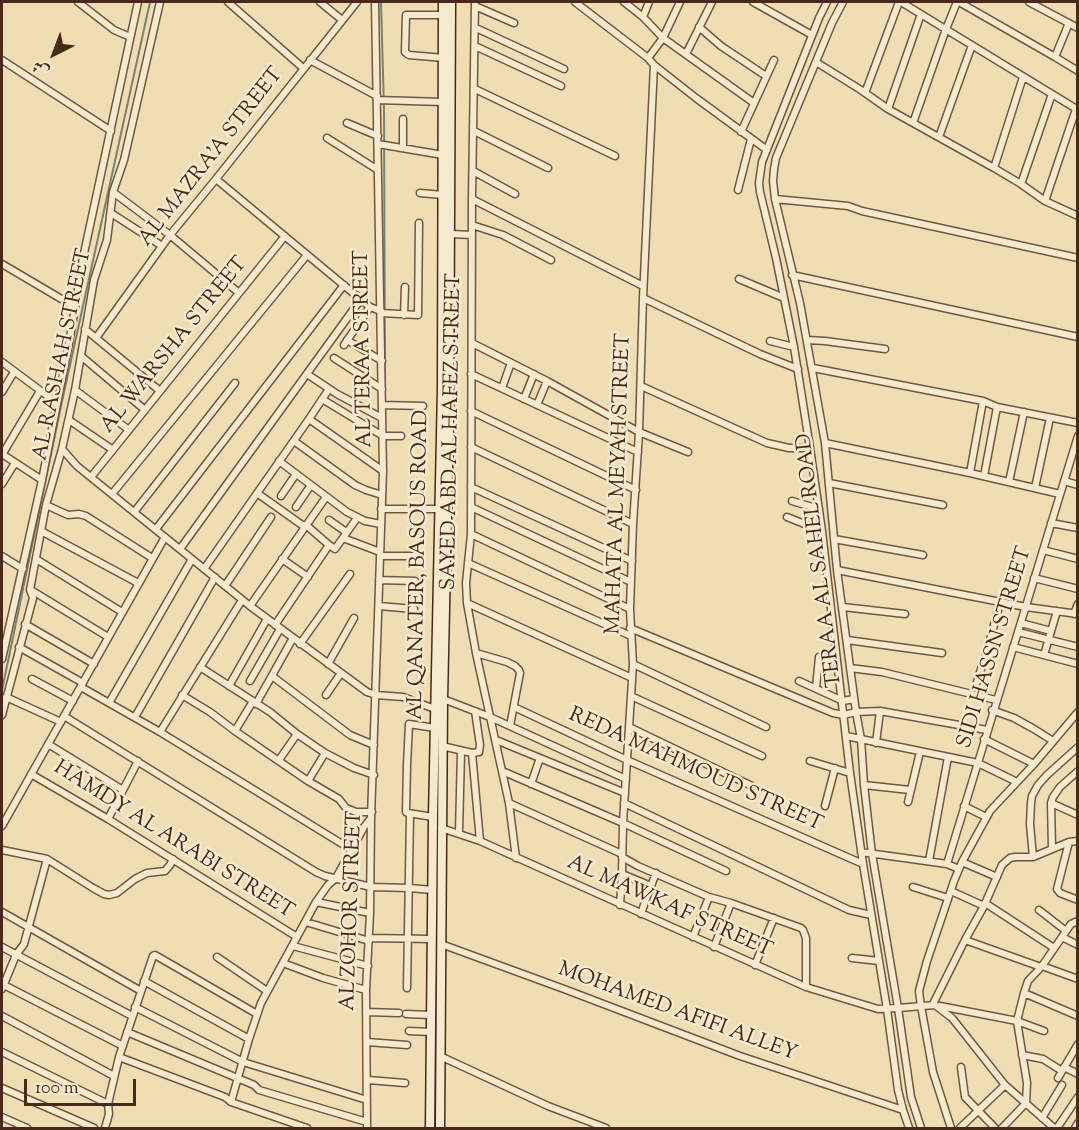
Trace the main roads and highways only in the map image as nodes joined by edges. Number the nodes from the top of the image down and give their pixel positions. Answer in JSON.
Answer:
{"nodes":[{"id":1,"x":443,"y":2,"type":"edge"},
{"id":2,"x":451,"y":2,"type":"edge"},
{"id":3,"x":430,"y":1128,"type":"edge"},
{"id":4,"x":440,"y":1128,"type":"edge"}],
"edges":[{"from":1,"to":3,"type":"main road","name":"AL QANATER, BASOUS ROAD"},
{"from":2,"to":4,"type":"main road","name":"AL QANATER, BASOUS ROAD"}]}
